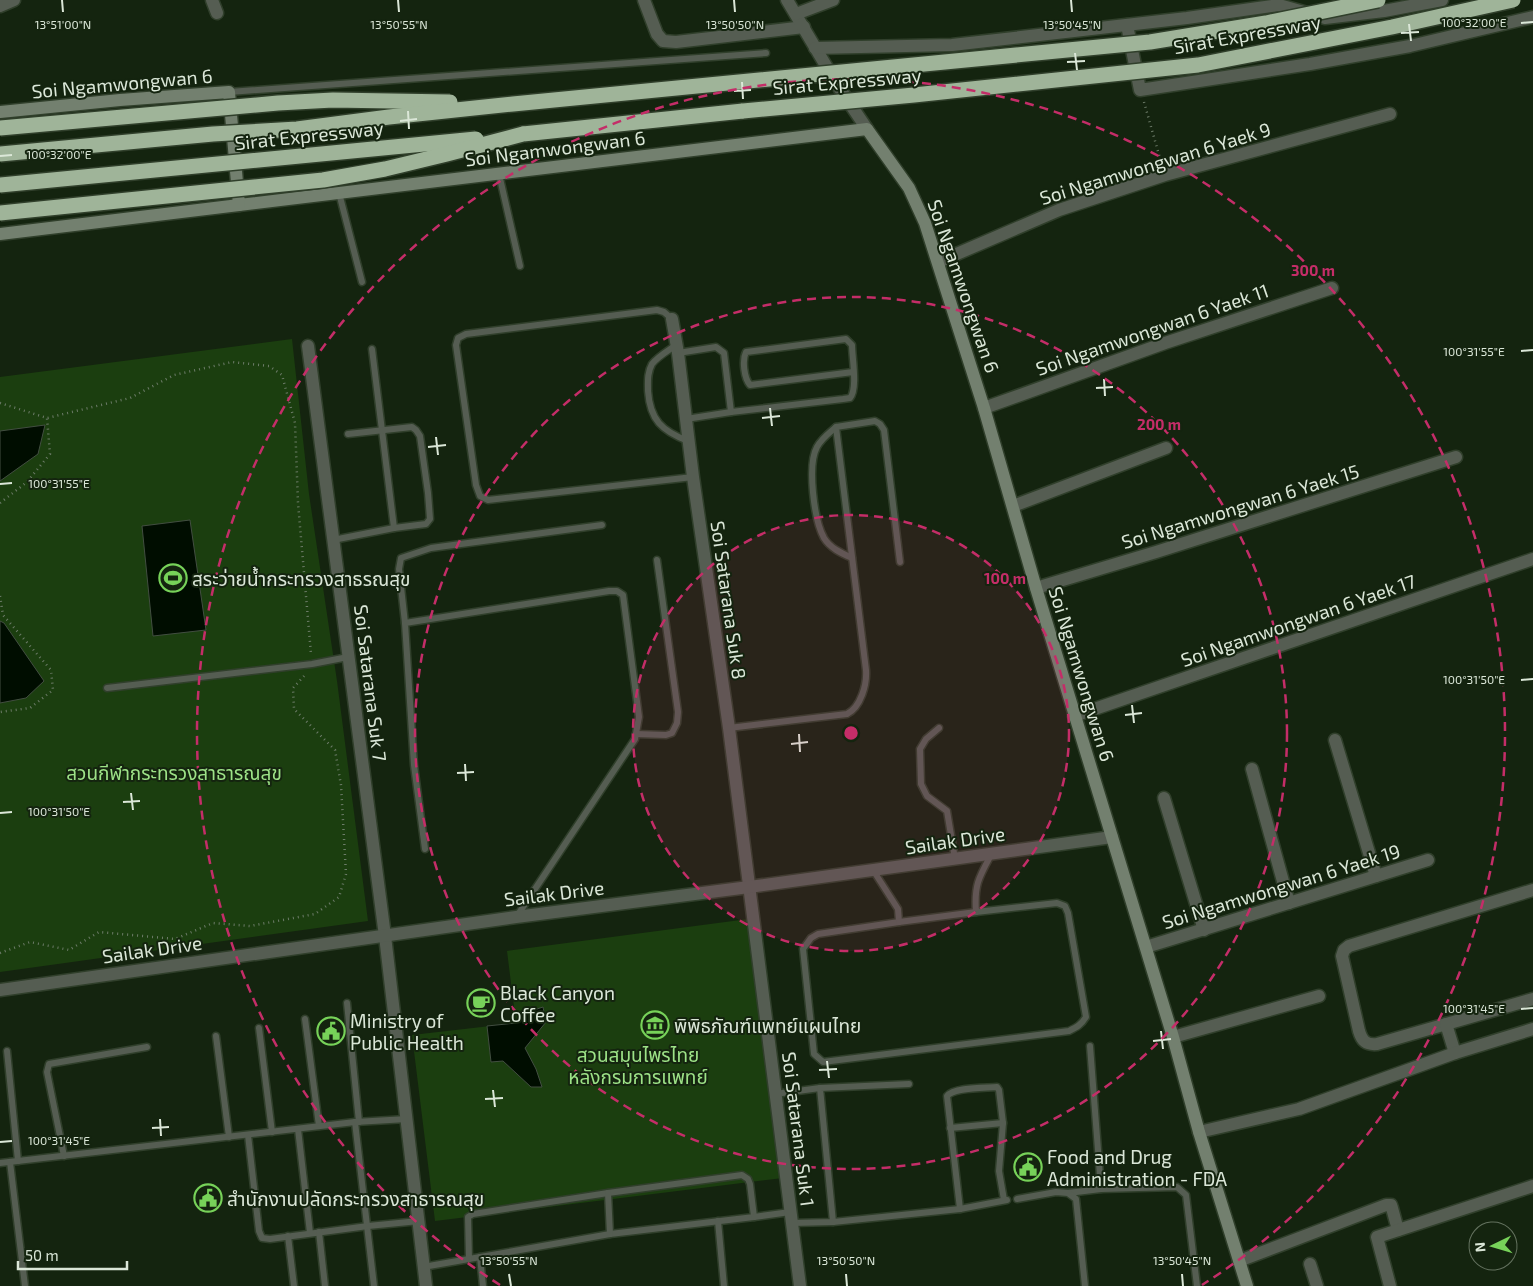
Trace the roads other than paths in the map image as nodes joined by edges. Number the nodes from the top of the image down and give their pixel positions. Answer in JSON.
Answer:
{"nodes":[{"id":1,"x":14,"y":0,"type":"edge"},
{"id":2,"x":212,"y":0,"type":"edge"},
{"id":3,"x":644,"y":0,"type":"edge"},
{"id":4,"x":787,"y":0,"type":"edge"},
{"id":5,"x":833,"y":0,"type":"edge"},
{"id":6,"x":1378,"y":0,"type":"edge"},
{"id":7,"x":1442,"y":0,"type":"edge"},
{"id":8,"x":1513,"y":0,"type":"edge"},
{"id":9,"x":0,"y":6,"type":"edge"},
{"id":10,"x":217,"y":13,"type":"dead end"},
{"id":11,"x":796,"y":14,"type":"junction"},
{"id":12,"x":1533,"y":17,"type":"edge"},
{"id":13,"x":1127,"y":25,"type":"junction"},
{"id":14,"x":804,"y":27,"type":"junction"},
{"id":15,"x":815,"y":48,"type":"junction"},
{"id":16,"x":766,"y":53,"type":"dead end"},
{"id":17,"x":229,"y":92,"type":"junction"},
{"id":18,"x":513,"y":104,"type":"junction"},
{"id":19,"x":0,"y":112,"type":"edge"},
{"id":20,"x":1390,"y":114,"type":"dead end"},
{"id":21,"x":0,"y":128,"type":"edge"},
{"id":22,"x":867,"y":129,"type":"junction"},
{"id":23,"x":523,"y":134,"type":"junction"},
{"id":24,"x":0,"y":154,"type":"edge"},
{"id":25,"x":499,"y":174,"type":"junction"},
{"id":26,"x":0,"y":185,"type":"edge"},
{"id":27,"x":339,"y":193,"type":"junction"},
{"id":28,"x":239,"y":205,"type":"junction"},
{"id":29,"x":0,"y":213,"type":"edge"},
{"id":30,"x":0,"y":234,"type":"edge"},
{"id":31,"x":938,"y":262,"type":"junction"},
{"id":32,"x":520,"y":266,"type":"dead end"},
{"id":33,"x":362,"y":282,"type":"dead end"},
{"id":34,"x":1332,"y":288,"type":"dead end"},
{"id":35,"x":672,"y":319,"type":"joint"},
{"id":36,"x":308,"y":346,"type":"dead end"},
{"id":37,"x":372,"y":349,"type":"dead end"},
{"id":38,"x":677,"y":349,"type":"junction"},
{"id":39,"x":854,"y":372,"type":"junction"},
{"id":40,"x":984,"y":408,"type":"junction"},
{"id":41,"x":731,"y":412,"type":"junction"},
{"id":42,"x":686,"y":419,"type":"junction"},
{"id":43,"x":836,"y":427,"type":"junction"},
{"id":44,"x":381,"y":430,"type":"junction"},
{"id":45,"x":348,"y":434,"type":"dead end"},
{"id":46,"x":688,"y":442,"type":"junction"},
{"id":47,"x":1166,"y":448,"type":"dead end"},
{"id":48,"x":1456,"y":457,"type":"dead end"},
{"id":49,"x":693,"y":477,"type":"junction"},
{"id":50,"x":1013,"y":506,"type":"junction"},
{"id":51,"x":602,"y":525,"type":"dead end"},
{"id":52,"x":394,"y":528,"type":"junction"},
{"id":53,"x":333,"y":540,"type":"junction"},
{"id":54,"x":852,"y":558,"type":"junction"},
{"id":55,"x":1533,"y":558,"type":"edge"},
{"id":56,"x":657,"y":560,"type":"dead end"},
{"id":57,"x":900,"y":562,"type":"dead end"},
{"id":58,"x":1036,"y":588,"type":"junction"},
{"id":59,"x":405,"y":623,"type":"junction"},
{"id":60,"x":348,"y":656,"type":"junction"},
{"id":61,"x":107,"y":688,"type":"dead end"},
{"id":62,"x":1074,"y":716,"type":"junction"},
{"id":63,"x":729,"y":728,"type":"junction"},
{"id":64,"x":939,"y":728,"type":"dead end"},
{"id":65,"x":636,"y":734,"type":"junction"},
{"id":66,"x":1335,"y":740,"type":"dead end"},
{"id":67,"x":1252,"y":769,"type":"dead end"},
{"id":68,"x":1164,"y":798,"type":"dead end"},
{"id":69,"x":1112,"y":837,"type":"junction"},
{"id":70,"x":425,"y":849,"type":"dead end"},
{"id":71,"x":992,"y":854,"type":"junction"},
{"id":72,"x":955,"y":859,"type":"junction"},
{"id":73,"x":1428,"y":860,"type":"dead end"},
{"id":74,"x":873,"y":870,"type":"junction"},
{"id":75,"x":1376,"y":876,"type":"junction"},
{"id":76,"x":749,"y":887,"type":"junction"},
{"id":77,"x":1533,"y":890,"type":"edge"},
{"id":78,"x":1289,"y":903,"type":"junction"},
{"id":79,"x":976,"y":912,"type":"junction"},
{"id":80,"x":516,"y":917,"type":"junction"},
{"id":81,"x":899,"y":922,"type":"junction"},
{"id":82,"x":1204,"y":930,"type":"junction"},
{"id":83,"x":385,"y":936,"type":"junction"},
{"id":84,"x":1146,"y":947,"type":"junction"},
{"id":85,"x":0,"y":990,"type":"edge"},
{"id":86,"x":1319,"y":996,"type":"dead end"},
{"id":87,"x":1533,"y":999,"type":"edge"},
{"id":88,"x":348,"y":1003,"type":"dead end"},
{"id":89,"x":305,"y":1019,"type":"dead end"},
{"id":90,"x":1446,"y":1024,"type":"junction"},
{"id":91,"x":259,"y":1028,"type":"dead end"},
{"id":92,"x":1533,"y":1029,"type":"edge"},
{"id":93,"x":216,"y":1036,"type":"dead end"},
{"id":94,"x":1173,"y":1037,"type":"junction"},
{"id":95,"x":1090,"y":1046,"type":"dead end"},
{"id":96,"x":147,"y":1047,"type":"dead end"},
{"id":97,"x":7,"y":1051,"type":"dead end"},
{"id":98,"x":1455,"y":1053,"type":"junction"},
{"id":99,"x":909,"y":1084,"type":"dead end"},
{"id":100,"x":820,"y":1088,"type":"junction"},
{"id":101,"x":776,"y":1094,"type":"junction"},
{"id":102,"x":406,"y":1119,"type":"junction"},
{"id":103,"x":357,"y":1122,"type":"junction"},
{"id":104,"x":1004,"y":1123,"type":"junction"},
{"id":105,"x":319,"y":1126,"type":"junction"},
{"id":106,"x":950,"y":1128,"type":"junction"},
{"id":107,"x":298,"y":1129,"type":"junction"},
{"id":108,"x":272,"y":1132,"type":"junction"},
{"id":109,"x":1199,"y":1132,"type":"junction"},
{"id":110,"x":248,"y":1135,"type":"junction"},
{"id":111,"x":229,"y":1137,"type":"junction"},
{"id":112,"x":64,"y":1156,"type":"junction"},
{"id":113,"x":18,"y":1161,"type":"junction"},
{"id":114,"x":10,"y":1162,"type":"junction"},
{"id":115,"x":0,"y":1163,"type":"edge"},
{"id":116,"x":1533,"y":1186,"type":"edge"},
{"id":117,"x":1101,"y":1189,"type":"junction"},
{"id":118,"x":1068,"y":1192,"type":"junction"},
{"id":119,"x":608,"y":1193,"type":"junction"},
{"id":120,"x":1017,"y":1199,"type":"dead end"},
{"id":121,"x":960,"y":1209,"type":"junction"},
{"id":122,"x":754,"y":1217,"type":"junction"},
{"id":123,"x":791,"y":1218,"type":"junction"},
{"id":124,"x":419,"y":1221,"type":"junction"},
{"id":125,"x":718,"y":1222,"type":"junction"},
{"id":126,"x":833,"y":1222,"type":"junction"},
{"id":127,"x":368,"y":1226,"type":"junction"},
{"id":128,"x":1398,"y":1230,"type":"junction"},
{"id":129,"x":319,"y":1232,"type":"junction"},
{"id":130,"x":310,"y":1233,"type":"junction"},
{"id":131,"x":610,"y":1234,"type":"junction"},
{"id":132,"x":288,"y":1236,"type":"junction"},
{"id":133,"x":480,"y":1257,"type":"junction"},
{"id":134,"x":469,"y":1259,"type":"junction"},
{"id":135,"x":1239,"y":1261,"type":"junction"},
{"id":136,"x":1310,"y":1264,"type":"dead end"},
{"id":137,"x":423,"y":1267,"type":"junction"},
{"id":138,"x":25,"y":1286,"type":"edge"},
{"id":139,"x":294,"y":1286,"type":"edge"},
{"id":140,"x":325,"y":1286,"type":"edge"},
{"id":141,"x":374,"y":1286,"type":"edge"},
{"id":142,"x":426,"y":1286,"type":"edge"},
{"id":143,"x":484,"y":1286,"type":"edge"},
{"id":144,"x":724,"y":1286,"type":"edge"},
{"id":145,"x":800,"y":1286,"type":"edge"},
{"id":146,"x":1085,"y":1286,"type":"edge"},
{"id":147,"x":1197,"y":1286,"type":"edge"},
{"id":148,"x":1247,"y":1286,"type":"edge"},
{"id":149,"x":1317,"y":1286,"type":"edge"},
{"id":150,"x":1390,"y":1286,"type":"edge"}],
"edges":[{"from":1,"to":9,"type":"street"},
{"from":2,"to":10,"type":"street"},
{"from":3,"to":14,"type":"street"},
{"from":4,"to":11,"type":"street"},
{"from":5,"to":11,"type":"street"},
{"from":6,"to":18,"type":"highway","name":"Sirat Expressway","bridge":true},
{"from":7,"to":13,"type":"street"},
{"from":8,"to":23,"type":"highway","name":"Sirat Expressway","bridge":true},
{"from":11,"to":14,"type":"street"},
{"from":12,"to":13,"type":"street"},
{"from":13,"to":15,"type":"street"},
{"from":14,"to":15,"type":"street"},
{"from":15,"to":22,"type":"street"},
{"from":16,"to":17,"type":"lane"},
{"from":17,"to":19,"type":"street","name":"Soi Ngamwongwan 6"},
{"from":17,"to":28,"type":"street","name":"Soi Ngamwongwan 6"},
{"from":18,"to":21,"type":"highway","bridge":true},
{"from":18,"to":24,"type":"highway","name":"Sirat Expressway","bridge":true},
{"from":20,"to":31,"type":"street","name":"Soi Ngamwongwan 6 Yaek 9"},
{"from":22,"to":25,"type":"street","name":"Soi Ngamwongwan 6"},
{"from":22,"to":31,"type":"street","name":"Soi Ngamwongwan 6"},
{"from":23,"to":26,"type":"highway","name":"Sirat Expressway","bridge":true},
{"from":23,"to":29,"type":"highway","bridge":true},
{"from":25,"to":27,"type":"street","name":"Soi Ngamwongwan 6"},
{"from":25,"to":32,"type":"lane"},
{"from":27,"to":28,"type":"street","name":"Soi Ngamwongwan 6"},
{"from":27,"to":33,"type":"lane"},
{"from":28,"to":30,"type":"street"},
{"from":31,"to":40,"type":"street","name":"Soi Ngamwongwan 6"},
{"from":34,"to":40,"type":"street","name":"Soi Ngamwongwan 6 Yaek 11"},
{"from":35,"to":38,"type":"street","name":"Soi Satarana Suk 8"},
{"from":35,"to":49,"type":"lane"},
{"from":36,"to":53,"type":"street","name":"Soi Satarana Suk 7"},
{"from":37,"to":44,"type":"lane"},
{"from":38,"to":41,"type":"lane"},
{"from":38,"to":42,"type":"street","name":"Soi Satarana Suk 8"},
{"from":38,"to":46,"type":"lane"},
{"from":39,"to":39,"type":"lane"},
{"from":39,"to":41,"type":"lane"},
{"from":40,"to":50,"type":"street","name":"Soi Ngamwongwan 6"},
{"from":41,"to":42,"type":"lane"},
{"from":42,"to":46,"type":"street","name":"Soi Satarana Suk 8"},
{"from":43,"to":54,"type":"lane"},
{"from":43,"to":54,"type":"lane"},
{"from":43,"to":57,"type":"lane"},
{"from":44,"to":45,"type":"lane"},
{"from":44,"to":52,"type":"lane"},
{"from":44,"to":52,"type":"lane"},
{"from":46,"to":49,"type":"street","name":"Soi Satarana Suk 8"},
{"from":47,"to":50,"type":"street"},
{"from":48,"to":58,"type":"street","name":"Soi Ngamwongwan 6 Yaek 15"},
{"from":49,"to":63,"type":"street","name":"Soi Satarana Suk 8"},
{"from":50,"to":58,"type":"street","name":"Soi Ngamwongwan 6"},
{"from":51,"to":59,"type":"lane"},
{"from":52,"to":53,"type":"lane"},
{"from":53,"to":60,"type":"street","name":"Soi Satarana Suk 7"},
{"from":54,"to":63,"type":"lane"},
{"from":55,"to":62,"type":"street","name":"Soi Ngamwongwan 6 Yaek 17"},
{"from":56,"to":65,"type":"lane"},
{"from":58,"to":62,"type":"street","name":"Soi Ngamwongwan 6"},
{"from":59,"to":65,"type":"lane"},
{"from":59,"to":70,"type":"lane"},
{"from":60,"to":61,"type":"lane"},
{"from":60,"to":83,"type":"street","name":"Soi Satarana Suk 7"},
{"from":62,"to":69,"type":"street","name":"Soi Ngamwongwan 6"},
{"from":63,"to":76,"type":"street","name":"Soi Satarana Suk 8"},
{"from":64,"to":72,"type":"lane"},
{"from":65,"to":80,"type":"lane"},
{"from":66,"to":75,"type":"street"},
{"from":67,"to":78,"type":"street"},
{"from":68,"to":82,"type":"street"},
{"from":69,"to":71,"type":"street","name":"Sailak Drive"},
{"from":69,"to":84,"type":"street","name":"Soi Ngamwongwan 6"},
{"from":71,"to":72,"type":"street","name":"Sailak Drive"},
{"from":71,"to":79,"type":"lane"},
{"from":72,"to":74,"type":"street","name":"Sailak Drive"},
{"from":73,"to":75,"type":"street","name":"Soi Ngamwongwan 6 Yaek 19"},
{"from":74,"to":76,"type":"street","name":"Sailak Drive"},
{"from":74,"to":81,"type":"lane"},
{"from":75,"to":78,"type":"street","name":"Soi Ngamwongwan 6 Yaek 19"},
{"from":76,"to":80,"type":"street","name":"Sailak Drive"},
{"from":76,"to":101,"type":"street","name":"Soi Satarana Suk 1"},
{"from":77,"to":90,"type":"street"},
{"from":78,"to":82,"type":"street","name":"Soi Ngamwongwan 6 Yaek 19"},
{"from":79,"to":81,"type":"lane"},
{"from":79,"to":81,"type":"lane"},
{"from":80,"to":83,"type":"street","name":"Sailak Drive"},
{"from":82,"to":84,"type":"street","name":"Soi Ngamwongwan 6 Yaek 19"},
{"from":83,"to":85,"type":"street","name":"Sailak Drive"},
{"from":83,"to":102,"type":"street","name":"Soi Satarana Suk 7"},
{"from":84,"to":94,"type":"street","name":"Soi Ngamwongwan 6"},
{"from":86,"to":94,"type":"street"},
{"from":87,"to":90,"type":"street"},
{"from":88,"to":103,"type":"lane"},
{"from":89,"to":105,"type":"lane"},
{"from":90,"to":98,"type":"street"},
{"from":91,"to":108,"type":"lane"},
{"from":92,"to":98,"type":"street"},
{"from":93,"to":111,"type":"lane"},
{"from":94,"to":109,"type":"street","name":"Soi Ngamwongwan 6"},
{"from":95,"to":117,"type":"lane"},
{"from":96,"to":112,"type":"lane"},
{"from":97,"to":113,"type":"lane"},
{"from":98,"to":109,"type":"street"},
{"from":99,"to":100,"type":"lane"},
{"from":100,"to":101,"type":"lane"},
{"from":100,"to":126,"type":"lane"},
{"from":101,"to":123,"type":"street","name":"Soi Satarana Suk 1"},
{"from":102,"to":103,"type":"lane"},
{"from":102,"to":124,"type":"street","name":"Soi Satarana Suk 7"},
{"from":103,"to":105,"type":"lane"},
{"from":103,"to":127,"type":"lane"},
{"from":104,"to":106,"type":"lane"},
{"from":104,"to":106,"type":"lane"},
{"from":104,"to":121,"type":"lane"},
{"from":105,"to":107,"type":"lane"},
{"from":106,"to":121,"type":"lane"},
{"from":107,"to":108,"type":"lane"},
{"from":107,"to":130,"type":"lane"},
{"from":108,"to":110,"type":"lane"},
{"from":109,"to":135,"type":"street","name":"Soi Ngamwongwan 6"},
{"from":110,"to":111,"type":"lane"},
{"from":110,"to":132,"type":"lane"},
{"from":111,"to":112,"type":"lane"},
{"from":112,"to":113,"type":"lane"},
{"from":113,"to":114,"type":"lane"},
{"from":114,"to":115,"type":"lane"},
{"from":114,"to":138,"type":"lane"},
{"from":116,"to":128,"type":"street"},
{"from":117,"to":118,"type":"lane"},
{"from":117,"to":147,"type":"lane"},
{"from":118,"to":120,"type":"lane"},
{"from":118,"to":146,"type":"lane"},
{"from":119,"to":122,"type":"lane"},
{"from":119,"to":131,"type":"lane"},
{"from":119,"to":134,"type":"lane"},
{"from":121,"to":126,"type":"lane"},
{"from":122,"to":123,"type":"lane"},
{"from":122,"to":125,"type":"lane"},
{"from":123,"to":126,"type":"lane"},
{"from":123,"to":145,"type":"street","name":"Soi Satarana Suk 1"},
{"from":124,"to":127,"type":"lane"},
{"from":124,"to":137,"type":"street","name":"Soi Satarana Suk 7"},
{"from":125,"to":131,"type":"lane"},
{"from":125,"to":144,"type":"lane"},
{"from":127,"to":129,"type":"lane"},
{"from":127,"to":141,"type":"lane"},
{"from":128,"to":135,"type":"street"},
{"from":128,"to":150,"type":"street"},
{"from":129,"to":130,"type":"lane"},
{"from":129,"to":140,"type":"lane"},
{"from":130,"to":132,"type":"lane"},
{"from":131,"to":133,"type":"lane"},
{"from":132,"to":139,"type":"lane"},
{"from":133,"to":134,"type":"lane"},
{"from":133,"to":143,"type":"lane"},
{"from":134,"to":137,"type":"lane"},
{"from":135,"to":148,"type":"street","name":"Soi Ngamwongwan 6"},
{"from":136,"to":149,"type":"street"},
{"from":137,"to":142,"type":"street","name":"Soi Satarana Suk 7"}]}
